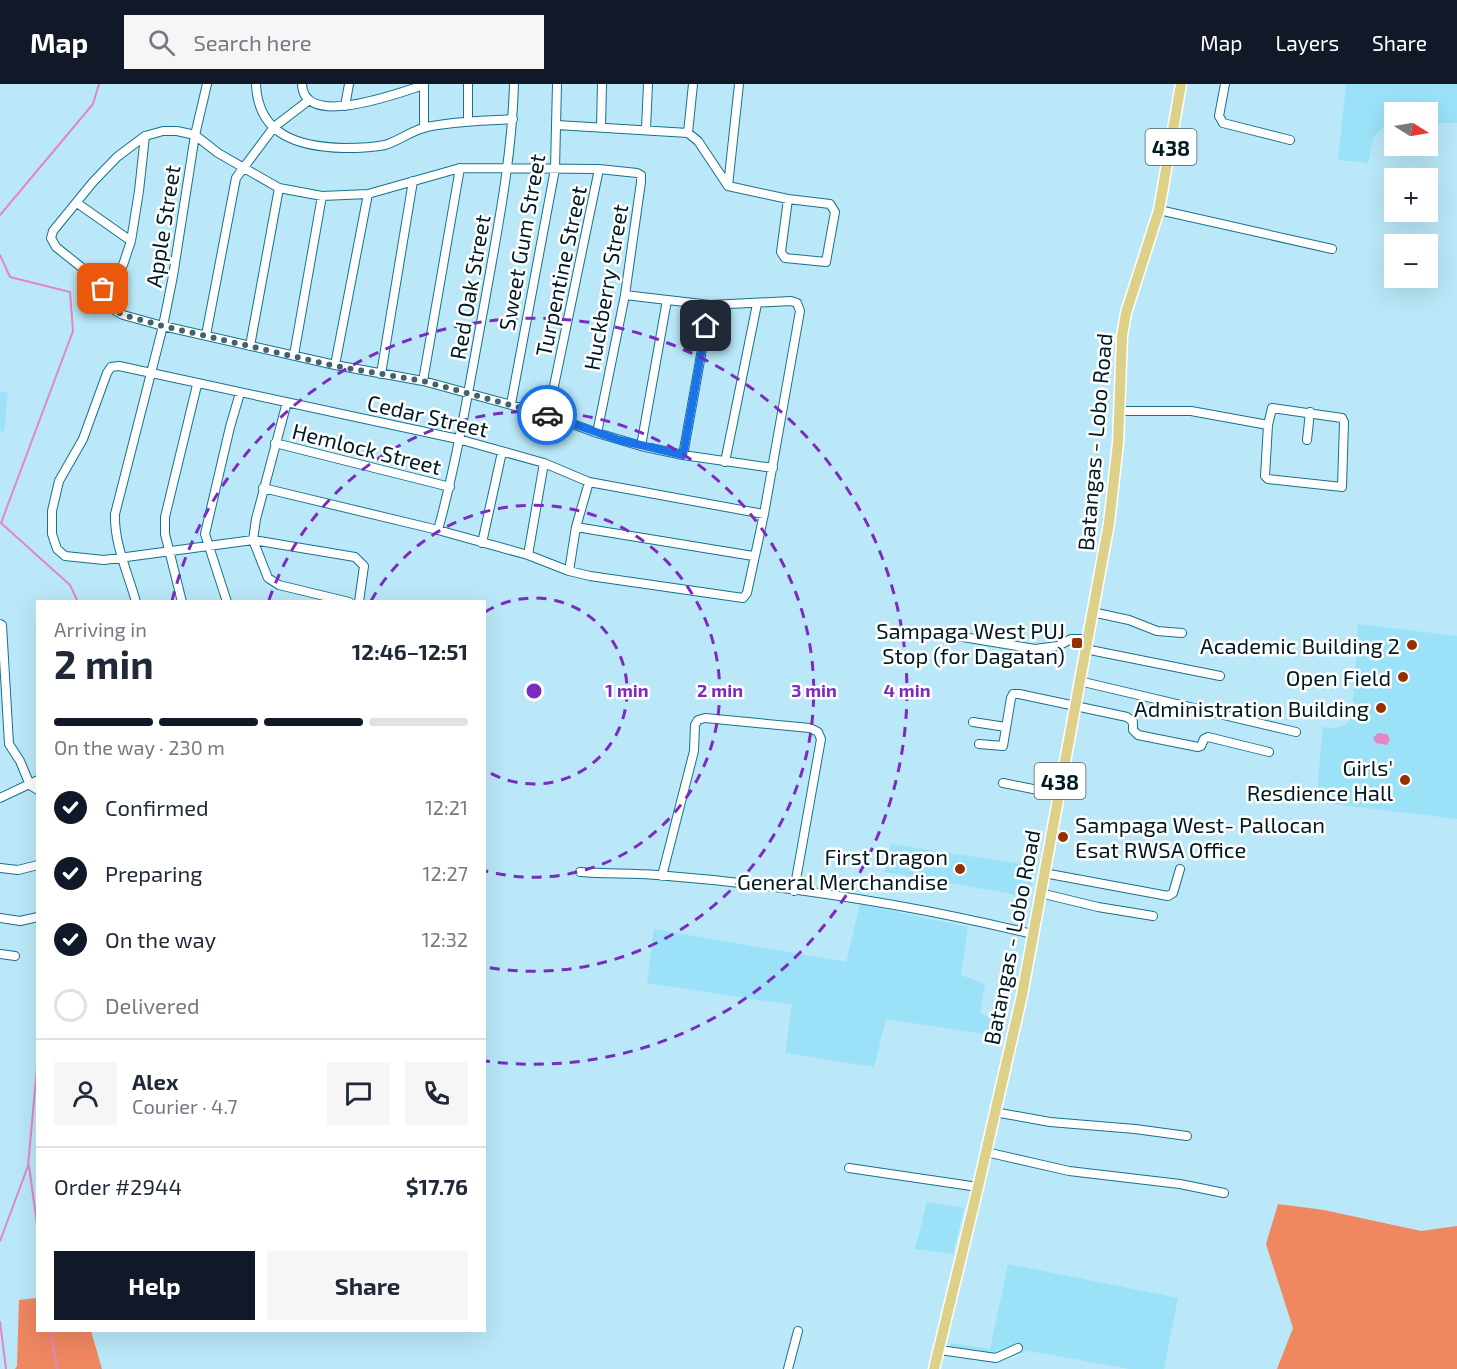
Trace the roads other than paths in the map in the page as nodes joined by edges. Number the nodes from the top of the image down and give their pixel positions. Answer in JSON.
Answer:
{"nodes":[{"id":1,"x":207,"y":84,"type":"edge"},
{"id":2,"x":256,"y":84,"type":"edge"},
{"id":3,"x":302,"y":84,"type":"edge"},
{"id":4,"x":349,"y":84,"type":"edge"},
{"id":5,"x":424,"y":84,"type":"edge"},
{"id":6,"x":468,"y":84,"type":"edge"},
{"id":7,"x":514,"y":84,"type":"edge"},
{"id":8,"x":557,"y":84,"type":"edge"},
{"id":9,"x":602,"y":84,"type":"edge"},
{"id":10,"x":648,"y":84,"type":"edge"},
{"id":11,"x":693,"y":84,"type":"edge"},
{"id":12,"x":738,"y":84,"type":"edge"},
{"id":13,"x":1181,"y":84,"type":"edge"},
{"id":14,"x":1225,"y":84,"type":"edge"},
{"id":15,"x":308,"y":101,"type":"junction"},
{"id":16,"x":345,"y":106,"type":"junction"},
{"id":17,"x":513,"y":119,"type":"junction"},
{"id":18,"x":468,"y":121,"type":"junction"},
{"id":19,"x":557,"y":125,"type":"junction"},
{"id":20,"x":601,"y":127,"type":"junction"},
{"id":21,"x":274,"y":128,"type":"junction"},
{"id":22,"x":424,"y":128,"type":"junction"},
{"id":23,"x":646,"y":129,"type":"junction"},
{"id":24,"x":688,"y":133,"type":"junction"},
{"id":25,"x":195,"y":135,"type":"junction"},
{"id":26,"x":145,"y":136,"type":"junction"},
{"id":27,"x":1290,"y":140,"type":"dead end"},
{"id":28,"x":508,"y":167,"type":"junction"},
{"id":29,"x":460,"y":168,"type":"junction"},
{"id":30,"x":243,"y":169,"type":"junction"},
{"id":31,"x":555,"y":169,"type":"junction"},
{"id":32,"x":599,"y":169,"type":"junction"},
{"id":33,"x":412,"y":181,"type":"junction"},
{"id":34,"x":728,"y":186,"type":"junction"},
{"id":35,"x":279,"y":188,"type":"junction"},
{"id":36,"x":368,"y":194,"type":"junction"},
{"id":37,"x":322,"y":196,"type":"junction"},
{"id":38,"x":788,"y":199,"type":"junction"},
{"id":39,"x":77,"y":203,"type":"junction"},
{"id":40,"x":1159,"y":210,"type":"junction"},
{"id":41,"x":131,"y":241,"type":"junction"},
{"id":42,"x":1332,"y":249,"type":"dead end"},
{"id":43,"x":625,"y":295,"type":"junction"},
{"id":44,"x":103,"y":300,"type":"junction"},
{"id":45,"x":667,"y":300,"type":"junction"},
{"id":46,"x":710,"y":304,"type":"junction"},
{"id":47,"x":757,"y":304,"type":"junction"},
{"id":48,"x":163,"y":326,"type":"junction"},
{"id":49,"x":206,"y":335,"type":"junction"},
{"id":50,"x":250,"y":346,"type":"junction"},
{"id":51,"x":294,"y":355,"type":"junction"},
{"id":52,"x":335,"y":366,"type":"junction"},
{"id":53,"x":151,"y":374,"type":"junction"},
{"id":54,"x":381,"y":374,"type":"junction"},
{"id":55,"x":423,"y":381,"type":"junction"},
{"id":56,"x":197,"y":385,"type":"junction"},
{"id":57,"x":240,"y":393,"type":"junction"},
{"id":58,"x":468,"y":394,"type":"junction"},
{"id":59,"x":287,"y":402,"type":"junction"},
{"id":60,"x":511,"y":404,"type":"junction"},
{"id":61,"x":1118,"y":411,"type":"junction"},
{"id":62,"x":1310,"y":412,"type":"junction"},
{"id":63,"x":548,"y":415,"type":"junction"},
{"id":64,"x":1268,"y":424,"type":"junction"},
{"id":65,"x":597,"y":433,"type":"junction"},
{"id":66,"x":458,"y":439,"type":"junction"},
{"id":67,"x":1307,"y":440,"type":"dead end"},
{"id":68,"x":275,"y":443,"type":"junction"},
{"id":69,"x":641,"y":446,"type":"junction"},
{"id":70,"x":502,"y":452,"type":"junction"},
{"id":71,"x":683,"y":455,"type":"junction"},
{"id":72,"x":725,"y":462,"type":"junction"},
{"id":73,"x":544,"y":463,"type":"junction"},
{"id":74,"x":773,"y":468,"type":"junction"},
{"id":75,"x":589,"y":482,"type":"junction"},
{"id":76,"x":450,"y":487,"type":"junction"},
{"id":77,"x":263,"y":488,"type":"junction"},
{"id":78,"x":764,"y":514,"type":"junction"},
{"id":79,"x":576,"y":527,"type":"junction"},
{"id":80,"x":438,"y":530,"type":"junction"},
{"id":81,"x":253,"y":540,"type":"junction"},
{"id":82,"x":482,"y":543,"type":"junction"},
{"id":83,"x":209,"y":546,"type":"junction"},
{"id":84,"x":169,"y":552,"type":"junction"},
{"id":85,"x":528,"y":555,"type":"junction"},
{"id":86,"x":753,"y":556,"type":"junction"},
{"id":87,"x":124,"y":557,"type":"junction"},
{"id":88,"x":569,"y":571,"type":"junction"},
{"id":89,"x":135,"y":600,"type":"edge"},
{"id":90,"x":181,"y":600,"type":"edge"},
{"id":91,"x":226,"y":600,"type":"edge"},
{"id":92,"x":341,"y":600,"type":"edge"},
{"id":93,"x":358,"y":600,"type":"edge"},
{"id":94,"x":1092,"y":612,"type":"junction"},
{"id":95,"x":0,"y":624,"type":"edge"},
{"id":96,"x":1182,"y":633,"type":"dead end"},
{"id":97,"x":945,"y":634,"type":"dead end"},
{"id":98,"x":1086,"y":644,"type":"junction"},
{"id":99,"x":1220,"y":676,"type":"dead end"},
{"id":100,"x":1079,"y":681,"type":"junction"},
{"id":101,"x":1074,"y":707,"type":"junction"},
{"id":102,"x":973,"y":722,"type":"dead end"},
{"id":103,"x":1006,"y":727,"type":"junction"},
{"id":104,"x":1296,"y":732,"type":"dead end"},
{"id":105,"x":4,"y":744,"type":"edge"},
{"id":106,"x":979,"y":744,"type":"dead end"},
{"id":107,"x":1269,"y":752,"type":"dead end"},
{"id":108,"x":1003,"y":783,"type":"dead end"},
{"id":109,"x":35,"y":785,"type":"edge"},
{"id":110,"x":1058,"y":794,"type":"junction"},
{"id":111,"x":0,"y":798,"type":"edge"},
{"id":112,"x":36,"y":866,"type":"edge"},
{"id":113,"x":0,"y":868,"type":"edge"},
{"id":114,"x":1180,"y":869,"type":"dead end"},
{"id":115,"x":580,"y":872,"type":"dead end"},
{"id":116,"x":1044,"y":873,"type":"junction"},
{"id":117,"x":662,"y":876,"type":"junction"},
{"id":118,"x":794,"y":891,"type":"junction"},
{"id":119,"x":1040,"y":894,"type":"junction"},
{"id":120,"x":1153,"y":915,"type":"dead end"},
{"id":121,"x":36,"y":917,"type":"edge"},
{"id":122,"x":0,"y":918,"type":"edge"},
{"id":123,"x":1032,"y":934,"type":"junction"},
{"id":124,"x":0,"y":954,"type":"edge"},
{"id":125,"x":15,"y":956,"type":"dead end"},
{"id":126,"x":994,"y":1112,"type":"junction"},
{"id":127,"x":1187,"y":1136,"type":"dead end"},
{"id":128,"x":986,"y":1152,"type":"junction"},
{"id":129,"x":849,"y":1168,"type":"dead end"},
{"id":130,"x":978,"y":1187,"type":"junction"},
{"id":131,"x":1224,"y":1193,"type":"dead end"},
{"id":132,"x":798,"y":1331,"type":"dead end"},
{"id":133,"x":1018,"y":1348,"type":"dead end"},
{"id":134,"x":940,"y":1350,"type":"junction"},
{"id":135,"x":788,"y":1369,"type":"edge"},
{"id":136,"x":934,"y":1369,"type":"edge"}],
"edges":[{"from":1,"to":25,"type":"street","name":"Apple Street"},
{"from":2,"to":21,"type":"street"},
{"from":3,"to":15,"type":"street"},
{"from":4,"to":16,"type":"street"},
{"from":5,"to":16,"type":"street"},
{"from":5,"to":22,"type":"street"},
{"from":6,"to":18,"type":"street"},
{"from":7,"to":17,"type":"street","name":"Red Oak Street"},
{"from":8,"to":19,"type":"street","name":"Sweet Gum Street"},
{"from":9,"to":20,"type":"street"},
{"from":10,"to":23,"type":"street"},
{"from":11,"to":24,"type":"street"},
{"from":12,"to":34,"type":"street"},
{"from":13,"to":40,"type":"main road","name":"Batangas - Lobo Road","number":"438"},
{"from":14,"to":27,"type":"street"},
{"from":15,"to":16,"type":"street"},
{"from":15,"to":21,"type":"street"},
{"from":17,"to":18,"type":"street"},
{"from":17,"to":28,"type":"street","name":"Red Oak Street"},
{"from":18,"to":22,"type":"street"},
{"from":19,"to":20,"type":"street"},
{"from":19,"to":31,"type":"street","name":"Sweet Gum Street"},
{"from":20,"to":23,"type":"street"},
{"from":21,"to":22,"type":"street"},
{"from":21,"to":30,"type":"street"},
{"from":23,"to":24,"type":"street"},
{"from":24,"to":34,"type":"street"},
{"from":25,"to":26,"type":"street"},
{"from":25,"to":30,"type":"street"},
{"from":25,"to":48,"type":"street","name":"Apple Street"},
{"from":26,"to":39,"type":"street"},
{"from":26,"to":41,"type":"street"},
{"from":28,"to":29,"type":"street"},
{"from":28,"to":31,"type":"street"},
{"from":28,"to":58,"type":"street","name":"Red Oak Street"},
{"from":29,"to":33,"type":"street"},
{"from":29,"to":55,"type":"street"},
{"from":30,"to":35,"type":"street"},
{"from":30,"to":49,"type":"street"},
{"from":31,"to":32,"type":"street"},
{"from":31,"to":60,"type":"street","name":"Sweet Gum Street"},
{"from":32,"to":43,"type":"street","name":"Huckberry Street"},
{"from":32,"to":63,"type":"street","name":"Turpentine Street"},
{"from":33,"to":36,"type":"street"},
{"from":33,"to":54,"type":"street"},
{"from":34,"to":38,"type":"street"},
{"from":35,"to":37,"type":"street"},
{"from":35,"to":50,"type":"street"},
{"from":36,"to":37,"type":"street"},
{"from":36,"to":52,"type":"street"},
{"from":37,"to":51,"type":"street"},
{"from":38,"to":38,"type":"street"},
{"from":39,"to":41,"type":"street"},
{"from":39,"to":44,"type":"street"},
{"from":40,"to":42,"type":"street"},
{"from":40,"to":61,"type":"main road","name":"Batangas - Lobo Road","number":"438"},
{"from":41,"to":44,"type":"street"},
{"from":43,"to":45,"type":"street"},
{"from":43,"to":65,"type":"street","name":"Huckberry Street"},
{"from":44,"to":48,"type":"street"},
{"from":45,"to":46,"type":"street"},
{"from":45,"to":69,"type":"street"},
{"from":46,"to":47,"type":"street"},
{"from":46,"to":71,"type":"street"},
{"from":47,"to":72,"type":"street"},
{"from":47,"to":74,"type":"street"},
{"from":48,"to":49,"type":"street"},
{"from":48,"to":53,"type":"street","name":"Apple Street"},
{"from":49,"to":50,"type":"street"},
{"from":50,"to":51,"type":"street"},
{"from":51,"to":52,"type":"street"},
{"from":52,"to":54,"type":"street"},
{"from":53,"to":56,"type":"street","name":"Cedar Street"},
{"from":53,"to":87,"type":"street","name":"Apple Street"},
{"from":53,"to":87,"type":"street","name":"Cedar Street"},
{"from":54,"to":55,"type":"street"},
{"from":55,"to":58,"type":"street"},
{"from":56,"to":57,"type":"street","name":"Cedar Street"},
{"from":56,"to":84,"type":"street"},
{"from":57,"to":59,"type":"street","name":"Cedar Street"},
{"from":57,"to":83,"type":"street"},
{"from":58,"to":60,"type":"street"},
{"from":58,"to":66,"type":"street","name":"Red Oak Street"},
{"from":59,"to":66,"type":"street","name":"Cedar Street"},
{"from":59,"to":68,"type":"street"},
{"from":60,"to":63,"type":"street"},
{"from":61,"to":64,"type":"street"},
{"from":61,"to":94,"type":"main road","name":"Batangas - Lobo Road","number":"438"},
{"from":62,"to":64,"type":"street"},
{"from":62,"to":64,"type":"street"},
{"from":62,"to":67,"type":"street"},
{"from":63,"to":65,"type":"street"},
{"from":65,"to":69,"type":"street"},
{"from":66,"to":70,"type":"street","name":"Cedar Street"},
{"from":66,"to":76,"type":"street","name":"Red Oak Street"},
{"from":68,"to":76,"type":"street","name":"Hemlock Street"},
{"from":68,"to":77,"type":"street"},
{"from":69,"to":71,"type":"street"},
{"from":70,"to":73,"type":"street","name":"Cedar Street"},
{"from":70,"to":82,"type":"street"},
{"from":71,"to":72,"type":"street"},
{"from":72,"to":74,"type":"street"},
{"from":73,"to":75,"type":"street","name":"Cedar Street"},
{"from":73,"to":85,"type":"street"},
{"from":74,"to":78,"type":"street"},
{"from":75,"to":78,"type":"street","name":"Cedar Street"},
{"from":75,"to":79,"type":"street"},
{"from":76,"to":80,"type":"street","name":"Red Oak Street"},
{"from":77,"to":80,"type":"street"},
{"from":77,"to":81,"type":"street"},
{"from":78,"to":86,"type":"street"},
{"from":79,"to":86,"type":"street"},
{"from":79,"to":88,"type":"street"},
{"from":80,"to":82,"type":"street"},
{"from":81,"to":83,"type":"street"},
{"from":81,"to":92,"type":"street"},
{"from":81,"to":93,"type":"street"},
{"from":82,"to":85,"type":"street"},
{"from":83,"to":84,"type":"street"},
{"from":83,"to":91,"type":"street"},
{"from":84,"to":87,"type":"street"},
{"from":84,"to":90,"type":"street"},
{"from":85,"to":88,"type":"street"},
{"from":86,"to":88,"type":"street"},
{"from":87,"to":89,"type":"street","name":"Apple Street"},
{"from":94,"to":96,"type":"street"},
{"from":94,"to":98,"type":"main road","name":"Batangas - Lobo Road","number":"438"},
{"from":95,"to":105,"type":"street"},
{"from":97,"to":98,"type":"street"},
{"from":98,"to":99,"type":"street"},
{"from":98,"to":100,"type":"main road","name":"Batangas - Lobo Road","number":"438"},
{"from":100,"to":101,"type":"main road","name":"Batangas - Lobo Road","number":"438"},
{"from":100,"to":104,"type":"street"},
{"from":101,"to":103,"type":"street"},
{"from":101,"to":107,"type":"street"},
{"from":101,"to":110,"type":"main road","name":"Batangas - Lobo Road","number":"438"},
{"from":102,"to":103,"type":"street"},
{"from":103,"to":106,"type":"street"},
{"from":105,"to":109,"type":"street"},
{"from":108,"to":110,"type":"street"},
{"from":109,"to":111,"type":"street"},
{"from":110,"to":116,"type":"main road","name":"Batangas - Lobo Road","number":"438"},
{"from":112,"to":113,"type":"street"},
{"from":114,"to":116,"type":"street"},
{"from":115,"to":117,"type":"street"},
{"from":116,"to":119,"type":"main road","name":"Batangas - Lobo Road","number":"438"},
{"from":117,"to":118,"type":"street"},
{"from":117,"to":118,"type":"street"},
{"from":118,"to":123,"type":"street"},
{"from":119,"to":120,"type":"street"},
{"from":119,"to":123,"type":"main road","name":"Batangas - Lobo Road","number":"438"},
{"from":121,"to":122,"type":"street"},
{"from":123,"to":126,"type":"main road","name":"Batangas - Lobo Road","number":"438"},
{"from":124,"to":125,"type":"street"},
{"from":126,"to":127,"type":"street"},
{"from":126,"to":128,"type":"main road","name":"Batangas - Lobo Road","number":"438"},
{"from":128,"to":130,"type":"main road","name":"Batangas - Lobo Road","number":"438"},
{"from":128,"to":131,"type":"street"},
{"from":129,"to":130,"type":"street"},
{"from":130,"to":134,"type":"main road","name":"Batangas - Lobo Road","number":"438"},
{"from":132,"to":135,"type":"street"},
{"from":133,"to":134,"type":"street"},
{"from":134,"to":136,"type":"main road","name":"Batangas - Lobo Road","number":"438"}]}
